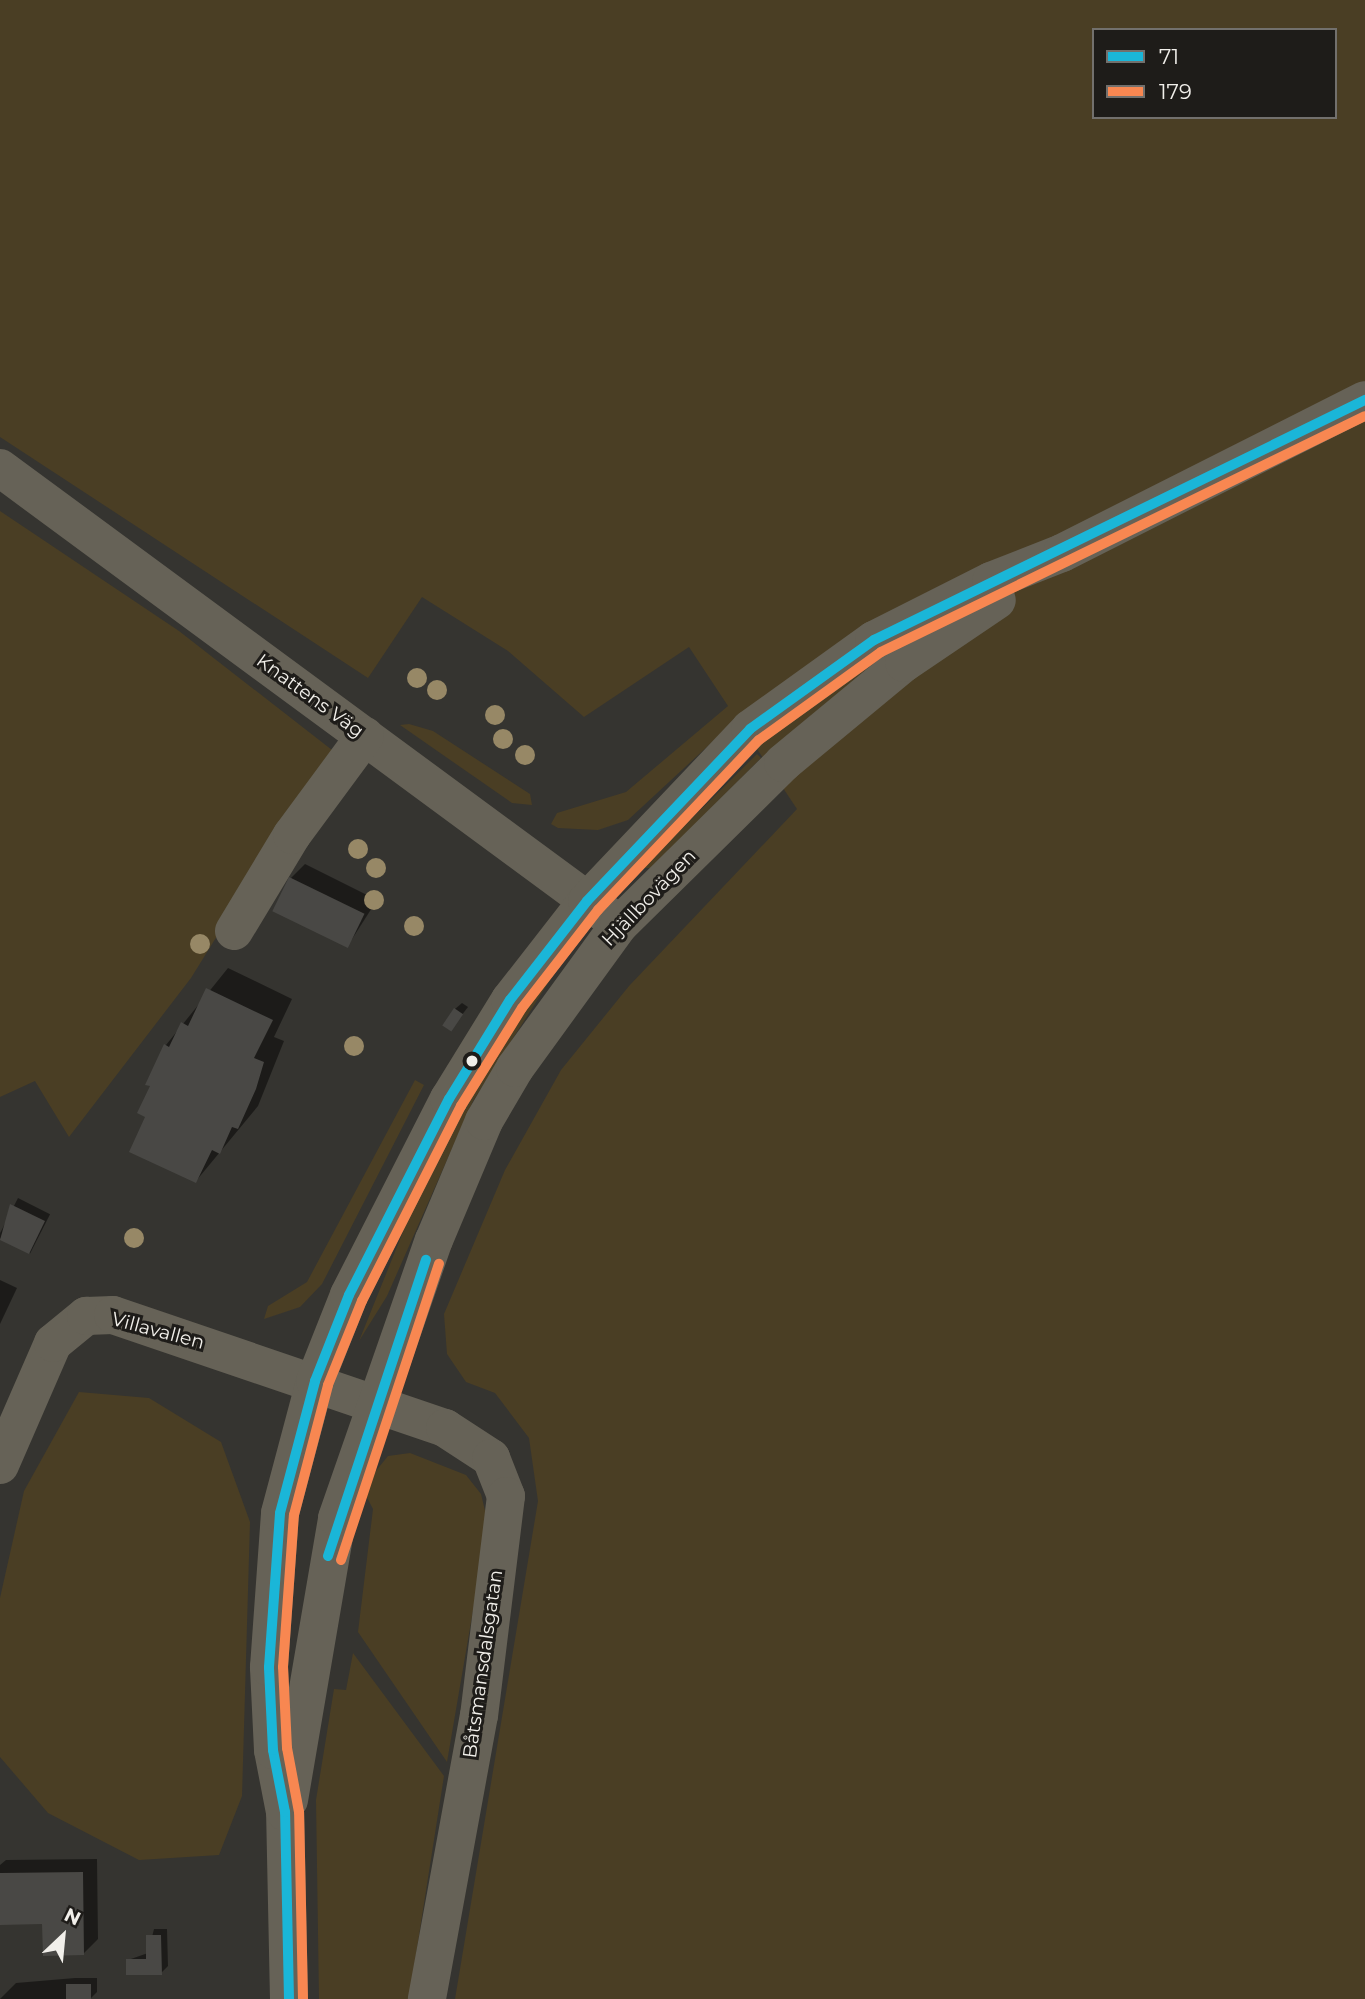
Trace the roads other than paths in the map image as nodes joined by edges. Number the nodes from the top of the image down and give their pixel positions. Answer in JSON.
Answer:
{"nodes":[{"id":1,"x":1365,"y":400,"type":"edge"},
{"id":2,"x":0,"y":468,"type":"edge"},
{"id":3,"x":1062,"y":554,"type":"junction"},
{"id":4,"x":365,"y":736,"type":"junction"},
{"id":5,"x":587,"y":901,"type":"junction"},
{"id":6,"x":619,"y":925,"type":"junction"},
{"id":7,"x":234,"y":931,"type":"dead end"},
{"id":8,"x":315,"y":1381,"type":"junction"},
{"id":9,"x":375,"y":1404,"type":"junction"},
{"id":10,"x":0,"y":1465,"type":"edge"},
{"id":11,"x":285,"y":1812,"type":"junction"},
{"id":12,"x":289,"y":1999,"type":"edge"},
{"id":13,"x":427,"y":1999,"type":"edge"}],
"edges":[{"from":1,"to":3,"type":"street","name":"Hjällbovägen"},
{"from":2,"to":4,"type":"street","name":"Knattens Väg"},
{"from":3,"to":5,"type":"street","name":"Hjällbovägen"},
{"from":3,"to":6,"type":"street","name":"Hjällbovägen"},
{"from":4,"to":5,"type":"street","name":"Knattens Väg"},
{"from":4,"to":7,"type":"street"},
{"from":5,"to":6,"type":"street","name":"Knattens Väg"},
{"from":5,"to":8,"type":"street","name":"Hjällbovägen"},
{"from":6,"to":9,"type":"street","name":"Hjällbovägen"},
{"from":8,"to":9,"type":"street"},
{"from":8,"to":10,"type":"street","name":"Villavallen"},
{"from":8,"to":11,"type":"street","name":"Hjällbovägen"},
{"from":9,"to":11,"type":"street","name":"Hjällbovägen"},
{"from":9,"to":13,"type":"street","name":"Båtsmansdalsgatan"},
{"from":11,"to":12,"type":"street","name":"Hjällbovägen"}]}
